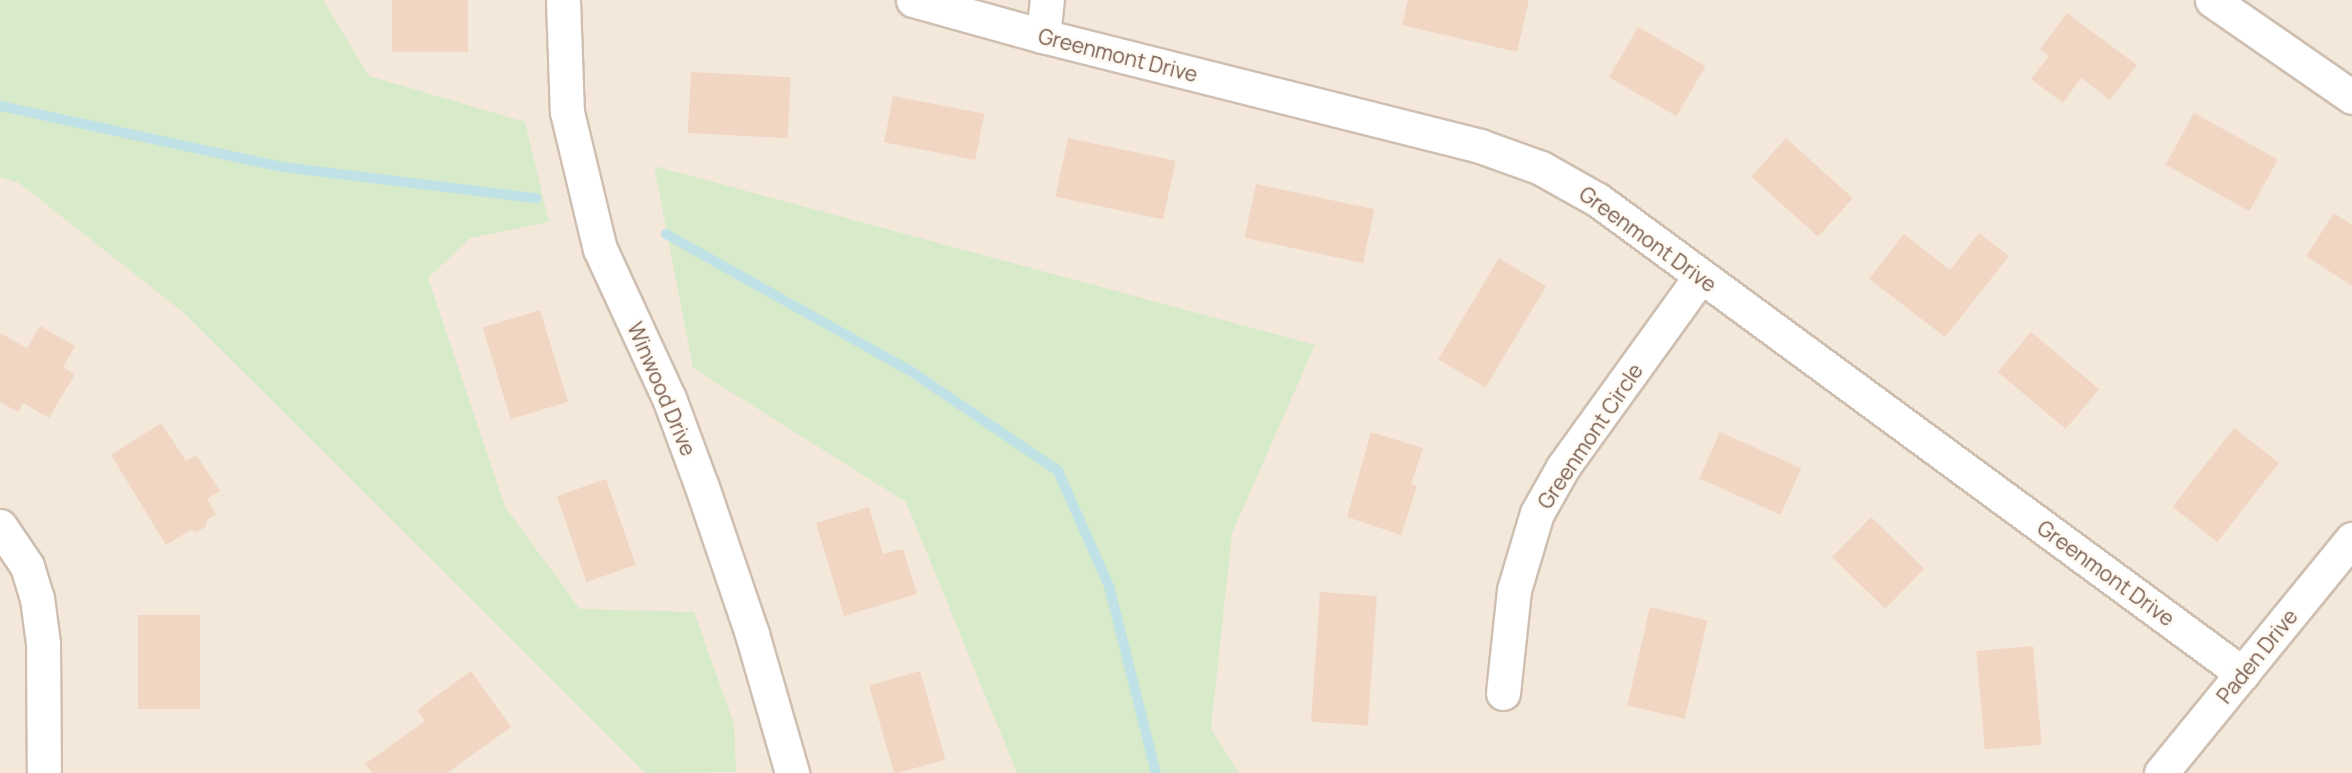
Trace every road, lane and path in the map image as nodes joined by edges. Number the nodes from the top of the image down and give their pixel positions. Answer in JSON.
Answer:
{"nodes":[{"id":1,"x":563,"y":0,"type":"edge"},
{"id":2,"x":913,"y":0,"type":"edge"},
{"id":3,"x":1047,"y":0,"type":"edge"},
{"id":4,"x":2211,"y":0,"type":"edge"},
{"id":5,"x":1043,"y":36,"type":"junction"},
{"id":6,"x":2352,"y":97,"type":"edge"},
{"id":7,"x":1700,"y":277,"type":"junction"},
{"id":8,"x":0,"y":526,"type":"edge"},
{"id":9,"x":2352,"y":539,"type":"edge"},
{"id":10,"x":2243,"y":674,"type":"junction"},
{"id":11,"x":1503,"y":693,"type":"dead end"},
{"id":12,"x":44,"y":773,"type":"edge"},
{"id":13,"x":792,"y":773,"type":"edge"},
{"id":14,"x":2161,"y":773,"type":"edge"}],
"edges":[{"from":1,"to":13,"type":"street","name":"Winwood Drive"},
{"from":2,"to":5,"type":"street","name":"Greenmont Drive"},
{"from":3,"to":5,"type":"street"},
{"from":4,"to":6,"type":"street"},
{"from":5,"to":7,"type":"street","name":"Greenmont Drive"},
{"from":7,"to":10,"type":"street","name":"Greenmont Drive"},
{"from":7,"to":11,"type":"street","name":"Greenmont Circle"},
{"from":8,"to":12,"type":"street"},
{"from":9,"to":10,"type":"street","name":"Paden Drive"},
{"from":10,"to":14,"type":"street","name":"Paden Drive"}]}
